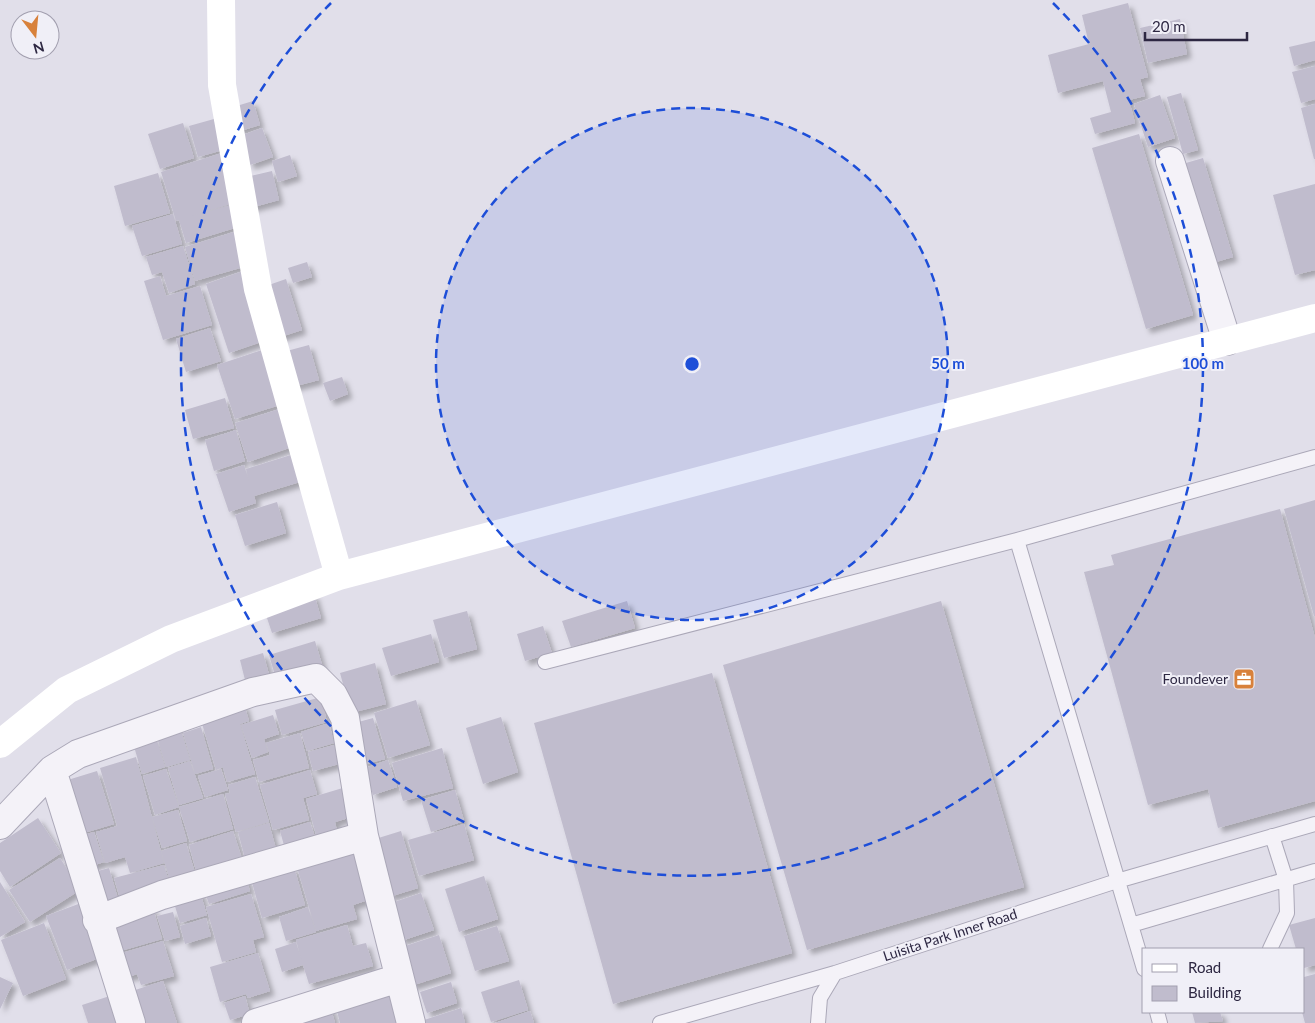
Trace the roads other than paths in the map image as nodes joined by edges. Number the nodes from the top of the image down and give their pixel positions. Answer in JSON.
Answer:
{"nodes":[{"id":1,"x":221,"y":0,"type":"edge"},
{"id":2,"x":1170,"y":161,"type":"dead end"},
{"id":3,"x":1315,"y":318,"type":"edge"},
{"id":4,"x":1227,"y":341,"type":"junction"},
{"id":5,"x":1315,"y":457,"type":"edge"},
{"id":6,"x":1017,"y":540,"type":"junction"},
{"id":7,"x":339,"y":576,"type":"junction"},
{"id":8,"x":545,"y":662,"type":"dead end"},
{"id":9,"x":0,"y":744,"type":"edge"},
{"id":10,"x":52,"y":770,"type":"junction"},
{"id":11,"x":1315,"y":824,"type":"edge"},
{"id":12,"x":0,"y":825,"type":"edge"},
{"id":13,"x":364,"y":836,"type":"junction"},
{"id":14,"x":1272,"y":836,"type":"junction"},
{"id":15,"x":1315,"y":871,"type":"edge"},
{"id":16,"x":1286,"y":880,"type":"junction"},
{"id":17,"x":1117,"y":881,"type":"junction"},
{"id":18,"x":98,"y":920,"type":"junction"},
{"id":19,"x":1131,"y":925,"type":"junction"},
{"id":20,"x":1270,"y":948,"type":"edge"},
{"id":21,"x":1142,"y":962,"type":"edge"},
{"id":22,"x":835,"y":973,"type":"junction"},
{"id":23,"x":399,"y":978,"type":"junction"},
{"id":24,"x":131,"y":1023,"type":"edge"},
{"id":25,"x":256,"y":1023,"type":"edge"},
{"id":26,"x":411,"y":1023,"type":"edge"},
{"id":27,"x":660,"y":1023,"type":"edge"},
{"id":28,"x":818,"y":1023,"type":"edge"}],
"edges":[{"from":1,"to":7,"type":"street"},
{"from":2,"to":4,"type":"street"},
{"from":3,"to":4,"type":"street"},
{"from":4,"to":7,"type":"street"},
{"from":5,"to":6,"type":"lane"},
{"from":6,"to":8,"type":"lane"},
{"from":6,"to":17,"type":"lane"},
{"from":7,"to":9,"type":"street"},
{"from":10,"to":12,"type":"street"},
{"from":10,"to":13,"type":"street"},
{"from":10,"to":18,"type":"street"},
{"from":11,"to":14,"type":"lane","name":"Luisita Park Inner Road"},
{"from":13,"to":18,"type":"street"},
{"from":13,"to":23,"type":"street"},
{"from":14,"to":16,"type":"lane"},
{"from":14,"to":17,"type":"lane","name":"Luisita Park Inner Road"},
{"from":15,"to":16,"type":"lane"},
{"from":16,"to":19,"type":"lane"},
{"from":16,"to":20,"type":"lane"},
{"from":17,"to":19,"type":"lane"},
{"from":17,"to":22,"type":"lane","name":"Luisita Park Inner Road"},
{"from":18,"to":24,"type":"street"},
{"from":19,"to":21,"type":"lane"},
{"from":22,"to":27,"type":"lane","name":"Luisita Park Inner Road"},
{"from":22,"to":28,"type":"lane"},
{"from":23,"to":25,"type":"street"},
{"from":23,"to":26,"type":"street"}]}
